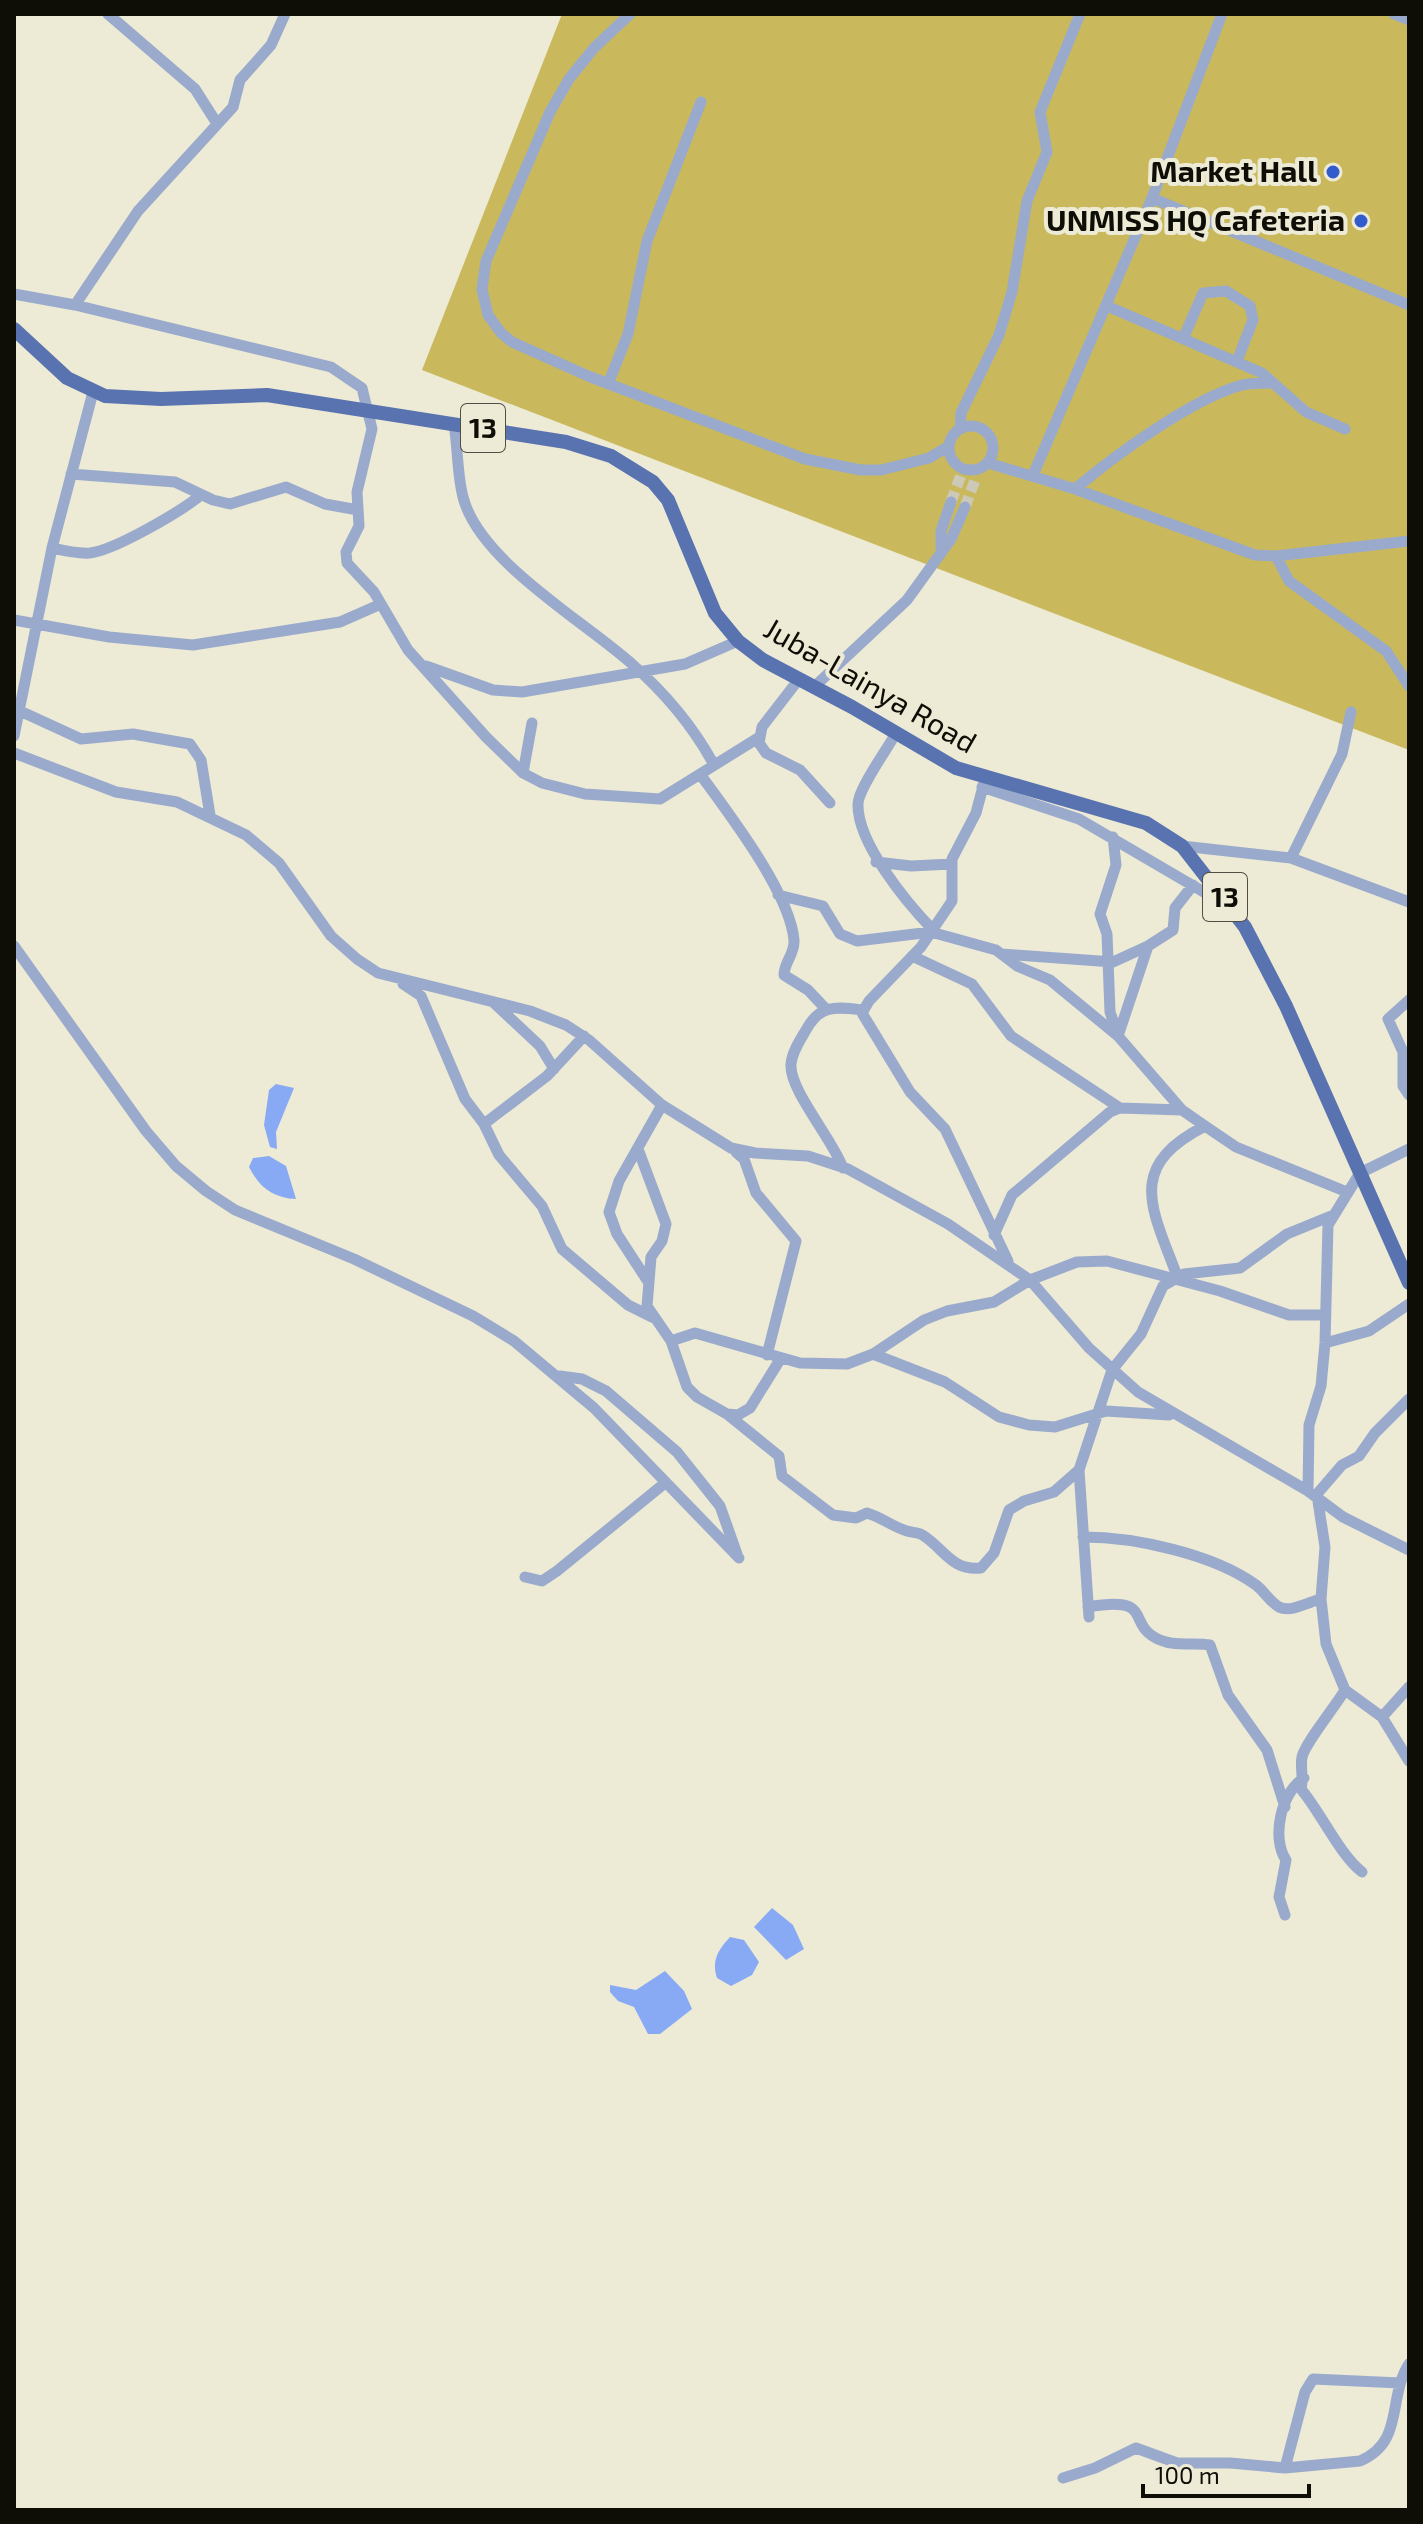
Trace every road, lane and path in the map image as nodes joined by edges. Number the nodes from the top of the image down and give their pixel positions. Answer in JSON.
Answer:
{"nodes":[{"id":1,"x":108,"y":14,"type":"edge"},
{"id":2,"x":285,"y":14,"type":"edge"},
{"id":3,"x":630,"y":14,"type":"edge"},
{"id":4,"x":1080,"y":14,"type":"edge"},
{"id":5,"x":1222,"y":14,"type":"edge"},
{"id":6,"x":1394,"y":14,"type":"edge"},
{"id":7,"x":1409,"y":20,"type":"edge"},
{"id":8,"x":701,"y":102,"type":"dead end"},
{"id":9,"x":216,"y":122,"type":"junction"},
{"id":10,"x":1152,"y":198,"type":"junction"},
{"id":11,"x":14,"y":294,"type":"edge"},
{"id":12,"x":75,"y":305,"type":"junction"},
{"id":13,"x":1409,"y":305,"type":"edge"},
{"id":14,"x":1107,"y":306,"type":"junction"},
{"id":15,"x":14,"y":329,"type":"edge"},
{"id":16,"x":1183,"y":339,"type":"junction"},
{"id":17,"x":1237,"y":361,"type":"junction"},
{"id":18,"x":1273,"y":383,"type":"junction"},
{"id":19,"x":608,"y":384,"type":"junction"},
{"id":20,"x":93,"y":392,"type":"junction"},
{"id":21,"x":370,"y":410,"type":"junction"},
{"id":22,"x":454,"y":424,"type":"junction"},
{"id":23,"x":960,"y":429,"type":"junction"},
{"id":24,"x":1345,"y":429,"type":"dead end"},
{"id":25,"x":949,"y":446,"type":"junction"},
{"id":26,"x":986,"y":464,"type":"junction"},
{"id":27,"x":71,"y":474,"type":"junction"},
{"id":28,"x":1033,"y":475,"type":"junction"},
{"id":29,"x":975,"y":480,"type":"tunnel mouth"},
{"id":30,"x":1075,"y":489,"type":"junction"},
{"id":31,"x":201,"y":495,"type":"junction"},
{"id":32,"x":951,"y":502,"type":"tunnel mouth"},
{"id":33,"x":965,"y":507,"type":"tunnel mouth"},
{"id":34,"x":358,"y":510,"type":"junction"},
{"id":35,"x":1409,"y":541,"type":"edge"},
{"id":36,"x":52,"y":548,"type":"junction"},
{"id":37,"x":941,"y":548,"type":"junction"},
{"id":38,"x":1276,"y":556,"type":"junction"},
{"id":39,"x":381,"y":604,"type":"junction"},
{"id":40,"x":14,"y":620,"type":"edge"},
{"id":41,"x":38,"y":626,"type":"junction"},
{"id":42,"x":738,"y":641,"type":"junction"},
{"id":43,"x":423,"y":665,"type":"junction"},
{"id":44,"x":640,"y":672,"type":"junction"},
{"id":45,"x":1407,"y":677,"type":"edge"},
{"id":46,"x":799,"y":679,"type":"junction"},
{"id":47,"x":814,"y":687,"type":"junction"},
{"id":48,"x":20,"y":711,"type":"junction"},
{"id":49,"x":1351,"y":712,"type":"dead end"},
{"id":50,"x":532,"y":723,"type":"dead end"},
{"id":51,"x":896,"y":733,"type":"junction"},
{"id":52,"x":14,"y":736,"type":"edge"},
{"id":53,"x":758,"y":738,"type":"junction"},
{"id":54,"x":14,"y":753,"type":"edge"},
{"id":55,"x":713,"y":763,"type":"junction"},
{"id":56,"x":523,"y":773,"type":"junction"},
{"id":57,"x":700,"y":774,"type":"junction"},
{"id":58,"x":984,"y":783,"type":"junction"},
{"id":59,"x":830,"y":803,"type":"dead end"},
{"id":60,"x":210,"y":815,"type":"junction"},
{"id":61,"x":1113,"y":837,"type":"junction"},
{"id":62,"x":1182,"y":846,"type":"junction"},
{"id":63,"x":1291,"y":858,"type":"junction"},
{"id":64,"x":876,"y":862,"type":"junction"},
{"id":65,"x":952,"y":864,"type":"junction"},
{"id":66,"x":1193,"y":885,"type":"junction"},
{"id":67,"x":778,"y":895,"type":"junction"},
{"id":68,"x":1409,"y":902,"type":"edge"},
{"id":69,"x":1233,"y":909,"type":"junction"},
{"id":70,"x":932,"y":931,"type":"junction"},
{"id":71,"x":14,"y":946,"type":"edge"},
{"id":72,"x":1148,"y":946,"type":"junction"},
{"id":73,"x":1002,"y":954,"type":"junction"},
{"id":74,"x":912,"y":956,"type":"junction"},
{"id":75,"x":1108,"y":962,"type":"junction"},
{"id":76,"x":396,"y":979,"type":"junction"},
{"id":77,"x":1409,"y":1000,"type":"edge"},
{"id":78,"x":492,"y":1001,"type":"junction"},
{"id":79,"x":825,"y":1008,"type":"junction"},
{"id":80,"x":863,"y":1010,"type":"junction"},
{"id":81,"x":584,"y":1036,"type":"junction"},
{"id":82,"x":1118,"y":1036,"type":"junction"},
{"id":83,"x":554,"y":1069,"type":"junction"},
{"id":84,"x":1409,"y":1095,"type":"edge"},
{"id":85,"x":662,"y":1105,"type":"junction"},
{"id":86,"x":1120,"y":1108,"type":"junction"},
{"id":87,"x":1182,"y":1110,"type":"junction"},
{"id":88,"x":484,"y":1124,"type":"junction"},
{"id":89,"x":1205,"y":1126,"type":"junction"},
{"id":90,"x":731,"y":1148,"type":"junction"},
{"id":91,"x":638,"y":1149,"type":"junction"},
{"id":92,"x":1409,"y":1149,"type":"edge"},
{"id":93,"x":843,"y":1168,"type":"junction"},
{"id":94,"x":1360,"y":1173,"type":"junction"},
{"id":95,"x":1347,"y":1192,"type":"junction"},
{"id":96,"x":1331,"y":1216,"type":"junction"},
{"id":97,"x":994,"y":1235,"type":"junction"},
{"id":98,"x":1009,"y":1264,"type":"junction"},
{"id":99,"x":1175,"y":1277,"type":"junction"},
{"id":100,"x":647,"y":1280,"type":"junction"},
{"id":101,"x":1030,"y":1280,"type":"junction"},
{"id":102,"x":1409,"y":1283,"type":"edge"},
{"id":103,"x":1409,"y":1304,"type":"edge"},
{"id":104,"x":1325,"y":1315,"type":"junction"},
{"id":105,"x":652,"y":1317,"type":"junction"},
{"id":106,"x":671,"y":1341,"type":"junction"},
{"id":107,"x":1325,"y":1343,"type":"junction"},
{"id":108,"x":873,"y":1354,"type":"junction"},
{"id":109,"x":767,"y":1355,"type":"junction"},
{"id":110,"x":781,"y":1358,"type":"junction"},
{"id":111,"x":1112,"y":1370,"type":"junction"},
{"id":112,"x":560,"y":1376,"type":"junction"},
{"id":113,"x":1409,"y":1399,"type":"edge"},
{"id":114,"x":727,"y":1414,"type":"junction"},
{"id":115,"x":1097,"y":1414,"type":"junction"},
{"id":116,"x":1173,"y":1415,"type":"junction"},
{"id":117,"x":1079,"y":1470,"type":"junction"},
{"id":118,"x":665,"y":1483,"type":"junction"},
{"id":119,"x":1312,"y":1492,"type":"junction"},
{"id":120,"x":1083,"y":1537,"type":"junction"},
{"id":121,"x":1409,"y":1550,"type":"edge"},
{"id":122,"x":525,"y":1577,"type":"dead end"},
{"id":123,"x":1321,"y":1599,"type":"junction"},
{"id":124,"x":1409,"y":1687,"type":"edge"},
{"id":125,"x":1345,"y":1690,"type":"junction"},
{"id":126,"x":1382,"y":1717,"type":"junction"},
{"id":127,"x":1409,"y":1761,"type":"edge"},
{"id":128,"x":1304,"y":1778,"type":"junction"},
{"id":129,"x":1285,"y":1807,"type":"junction"},
{"id":130,"x":1362,"y":1872,"type":"dead end"},
{"id":131,"x":1285,"y":1915,"type":"dead end"},
{"id":132,"x":1408,"y":2367,"type":"edge"},
{"id":133,"x":1400,"y":2383,"type":"junction"},
{"id":134,"x":1285,"y":2468,"type":"junction"},
{"id":135,"x":1063,"y":2478,"type":"dead end"}],
"edges":[{"from":1,"to":9,"type":"street"},
{"from":2,"to":9,"type":"street"},
{"from":3,"to":19,"type":"street"},
{"from":4,"to":23,"type":"street"},
{"from":5,"to":10,"type":"street"},
{"from":6,"to":7,"type":"street"},
{"from":8,"to":19,"type":"street"},
{"from":9,"to":12,"type":"street"},
{"from":10,"to":13,"type":"street"},
{"from":10,"to":14,"type":"street"},
{"from":11,"to":12,"type":"street"},
{"from":12,"to":21,"type":"street"},
{"from":14,"to":16,"type":"street"},
{"from":14,"to":28,"type":"street"},
{"from":15,"to":20,"type":"main road","name":"Juba-Lainya Road","number":"13"},
{"from":16,"to":17,"type":"street"},
{"from":16,"to":17,"type":"street"},
{"from":17,"to":18,"type":"street"},
{"from":18,"to":24,"type":"street"},
{"from":18,"to":30,"type":"street"},
{"from":19,"to":25,"type":"street"},
{"from":20,"to":21,"type":"main road","name":"Juba-Lainya Road","number":"13"},
{"from":20,"to":27,"type":"street"},
{"from":21,"to":22,"type":"main road","name":"Juba-Lainya Road","number":"13"},
{"from":21,"to":34,"type":"street"},
{"from":22,"to":42,"type":"main road","name":"Juba-Lainya Road","number":"13"},
{"from":22,"to":44,"type":"street"},
{"from":23,"to":25,"type":"street"},
{"from":23,"to":26,"type":"street"},
{"from":25,"to":26,"type":"street"},
{"from":26,"to":28,"type":"street"},
{"from":26,"to":29,"type":"street"},
{"from":27,"to":31,"type":"street"},
{"from":27,"to":36,"type":"street"},
{"from":28,"to":30,"type":"street"},
{"from":30,"to":38,"type":"street"},
{"from":31,"to":34,"type":"street"},
{"from":31,"to":36,"type":"street"},
{"from":32,"to":37,"type":"street"},
{"from":33,"to":37,"type":"street"},
{"from":34,"to":39,"type":"street"},
{"from":35,"to":38,"type":"street"},
{"from":36,"to":41,"type":"street"},
{"from":37,"to":47,"type":"street"},
{"from":38,"to":45,"type":"street"},
{"from":39,"to":41,"type":"street"},
{"from":39,"to":43,"type":"street"},
{"from":40,"to":41,"type":"street"},
{"from":41,"to":48,"type":"street"},
{"from":42,"to":44,"type":"street"},
{"from":42,"to":46,"type":"main road","name":"Juba-Lainya Road","number":"13"},
{"from":43,"to":44,"type":"street"},
{"from":43,"to":56,"type":"street"},
{"from":44,"to":55,"type":"street"},
{"from":46,"to":47,"type":"main road","name":"Juba-Lainya Road","number":"13"},
{"from":46,"to":53,"type":"street"},
{"from":47,"to":51,"type":"main road","name":"Juba-Lainya Road","number":"13"},
{"from":48,"to":52,"type":"street"},
{"from":48,"to":60,"type":"street"},
{"from":49,"to":63,"type":"street"},
{"from":50,"to":56,"type":"street"},
{"from":51,"to":58,"type":"main road","name":"Juba-Lainya Road","number":"13"},
{"from":51,"to":64,"type":"street"},
{"from":53,"to":55,"type":"street"},
{"from":53,"to":59,"type":"street"},
{"from":54,"to":60,"type":"street"},
{"from":55,"to":57,"type":"street"},
{"from":56,"to":57,"type":"street"},
{"from":57,"to":67,"type":"street"},
{"from":58,"to":61,"type":"street"},
{"from":58,"to":62,"type":"main road","name":"Juba-Lainya Road","number":"13"},
{"from":58,"to":65,"type":"street"},
{"from":60,"to":76,"type":"street"},
{"from":61,"to":66,"type":"street"},
{"from":61,"to":75,"type":"street"},
{"from":62,"to":63,"type":"street"},
{"from":62,"to":69,"type":"main road","name":"Juba-Lainya Road","number":"13"},
{"from":63,"to":68,"type":"street"},
{"from":64,"to":65,"type":"street"},
{"from":64,"to":70,"type":"street"},
{"from":65,"to":70,"type":"street"},
{"from":66,"to":69,"type":"street"},
{"from":66,"to":72,"type":"street"},
{"from":67,"to":70,"type":"street"},
{"from":67,"to":79,"type":"street"},
{"from":69,"to":94,"type":"main road","name":"Juba-Lainya Road","number":"13"},
{"from":70,"to":73,"type":"street"},
{"from":70,"to":74,"type":"street"},
{"from":71,"to":112,"type":"street"},
{"from":72,"to":75,"type":"street"},
{"from":72,"to":82,"type":"street"},
{"from":73,"to":75,"type":"street"},
{"from":73,"to":82,"type":"street"},
{"from":74,"to":80,"type":"street"},
{"from":74,"to":86,"type":"street"},
{"from":75,"to":82,"type":"street"},
{"from":76,"to":78,"type":"street"},
{"from":76,"to":88,"type":"street"},
{"from":77,"to":84,"type":"street"},
{"from":78,"to":81,"type":"street"},
{"from":78,"to":83,"type":"street"},
{"from":79,"to":80,"type":"street"},
{"from":79,"to":93,"type":"street"},
{"from":80,"to":97,"type":"street"},
{"from":81,"to":83,"type":"street"},
{"from":81,"to":85,"type":"street"},
{"from":82,"to":87,"type":"street"},
{"from":83,"to":88,"type":"street"},
{"from":85,"to":90,"type":"street"},
{"from":85,"to":91,"type":"street"},
{"from":86,"to":87,"type":"street"},
{"from":86,"to":97,"type":"street"},
{"from":87,"to":89,"type":"street"},
{"from":88,"to":105,"type":"street"},
{"from":89,"to":95,"type":"street"},
{"from":89,"to":99,"type":"street"},
{"from":90,"to":93,"type":"street"},
{"from":90,"to":109,"type":"street"},
{"from":91,"to":100,"type":"street"},
{"from":91,"to":100,"type":"street"},
{"from":92,"to":94,"type":"street"},
{"from":93,"to":98,"type":"street"},
{"from":94,"to":95,"type":"street"},
{"from":94,"to":102,"type":"main road","name":"Juba-Lainya Road","number":"13"},
{"from":95,"to":96,"type":"street"},
{"from":96,"to":99,"type":"street"},
{"from":96,"to":104,"type":"street"},
{"from":97,"to":98,"type":"street"},
{"from":98,"to":101,"type":"street"},
{"from":99,"to":101,"type":"street"},
{"from":99,"to":104,"type":"street"},
{"from":99,"to":111,"type":"street"},
{"from":100,"to":105,"type":"street"},
{"from":101,"to":108,"type":"street"},
{"from":101,"to":111,"type":"street"},
{"from":103,"to":107,"type":"street"},
{"from":104,"to":107,"type":"street"},
{"from":105,"to":106,"type":"street"},
{"from":106,"to":109,"type":"street"},
{"from":106,"to":114,"type":"street"},
{"from":107,"to":119,"type":"street"},
{"from":108,"to":110,"type":"street"},
{"from":108,"to":115,"type":"street"},
{"from":109,"to":110,"type":"street"},
{"from":110,"to":114,"type":"street"},
{"from":111,"to":115,"type":"street"},
{"from":111,"to":116,"type":"street"},
{"from":112,"to":118,"type":"street"},
{"from":112,"to":118,"type":"street"},
{"from":113,"to":119,"type":"street"},
{"from":114,"to":117,"type":"street"},
{"from":115,"to":116,"type":"street"},
{"from":115,"to":117,"type":"street"},
{"from":116,"to":119,"type":"street"},
{"from":117,"to":120,"type":"street"},
{"from":118,"to":122,"type":"street"},
{"from":119,"to":121,"type":"street"},
{"from":119,"to":123,"type":"street"},
{"from":120,"to":123,"type":"street"},
{"from":120,"to":129,"type":"street"},
{"from":123,"to":125,"type":"street"},
{"from":124,"to":126,"type":"street"},
{"from":125,"to":126,"type":"street"},
{"from":125,"to":128,"type":"street"},
{"from":126,"to":127,"type":"street"},
{"from":128,"to":129,"type":"street"},
{"from":128,"to":130,"type":"street"},
{"from":129,"to":131,"type":"street"},
{"from":132,"to":133,"type":"street"},
{"from":133,"to":134,"type":"street"},
{"from":133,"to":134,"type":"street"},
{"from":134,"to":135,"type":"street"}]}
